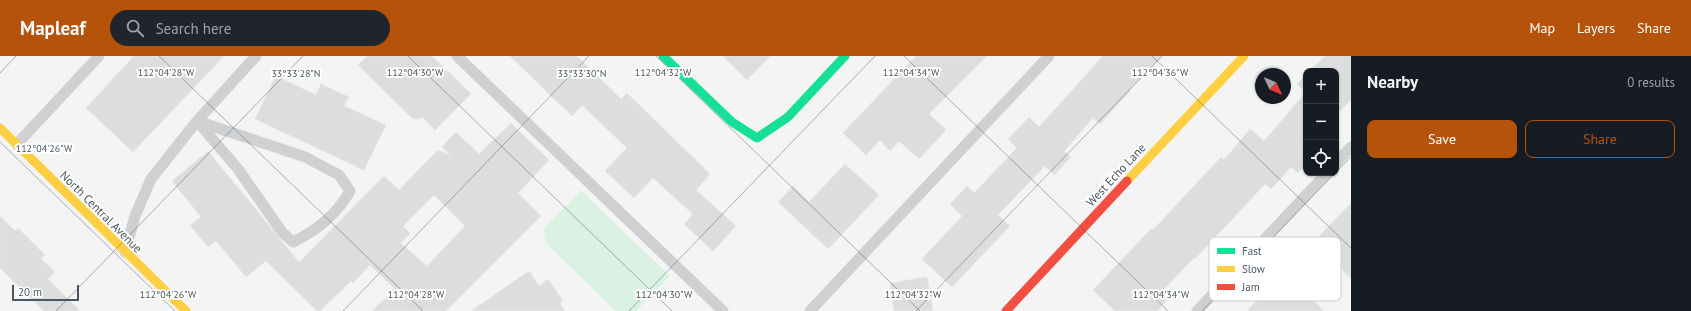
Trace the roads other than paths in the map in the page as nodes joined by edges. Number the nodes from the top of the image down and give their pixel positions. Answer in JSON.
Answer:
{"nodes":[{"id":1,"x":99,"y":56,"type":"edge"},
{"id":2,"x":256,"y":56,"type":"edge"},
{"id":3,"x":457,"y":56,"type":"edge"},
{"id":4,"x":663,"y":56,"type":"edge"},
{"id":5,"x":845,"y":56,"type":"edge"},
{"id":6,"x":1049,"y":56,"type":"edge"},
{"id":7,"x":1244,"y":56,"type":"edge"},
{"id":8,"x":197,"y":121,"type":"junction"},
{"id":9,"x":0,"y":128,"type":"edge"},
{"id":10,"x":17,"y":144,"type":"junction"},
{"id":11,"x":1351,"y":147,"type":"edge"},
{"id":12,"x":1339,"y":160,"type":"edge"},
{"id":13,"x":1324,"y":176,"type":"edge"},
{"id":14,"x":1267,"y":237,"type":"edge"},
{"id":15,"x":125,"y":253,"type":"junction"},
{"id":16,"x":1209,"y":298,"type":"edge"},
{"id":17,"x":186,"y":311,"type":"edge"},
{"id":18,"x":723,"y":311,"type":"edge"},
{"id":19,"x":810,"y":311,"type":"edge"},
{"id":20,"x":1006,"y":311,"type":"edge"},
{"id":21,"x":1197,"y":311,"type":"edge"}],
"edges":[{"from":1,"to":10,"type":"lane"},
{"from":2,"to":8,"type":"lane"},
{"from":3,"to":18,"type":"lane"},
{"from":4,"to":5,"type":"street"},
{"from":6,"to":19,"type":"lane"},
{"from":7,"to":20,"type":"street","name":"West Echo Lane"},
{"from":8,"to":8,"type":"lane"},
{"from":8,"to":15,"type":"lane"},
{"from":9,"to":10,"type":"street","name":"North Central Avenue"},
{"from":10,"to":15,"type":"street","name":"North Central Avenue"},
{"from":11,"to":12,"type":"lane"},
{"from":13,"to":14,"type":"lane"},
{"from":15,"to":17,"type":"street","name":"North Central Avenue"},
{"from":16,"to":21,"type":"lane"}]}
